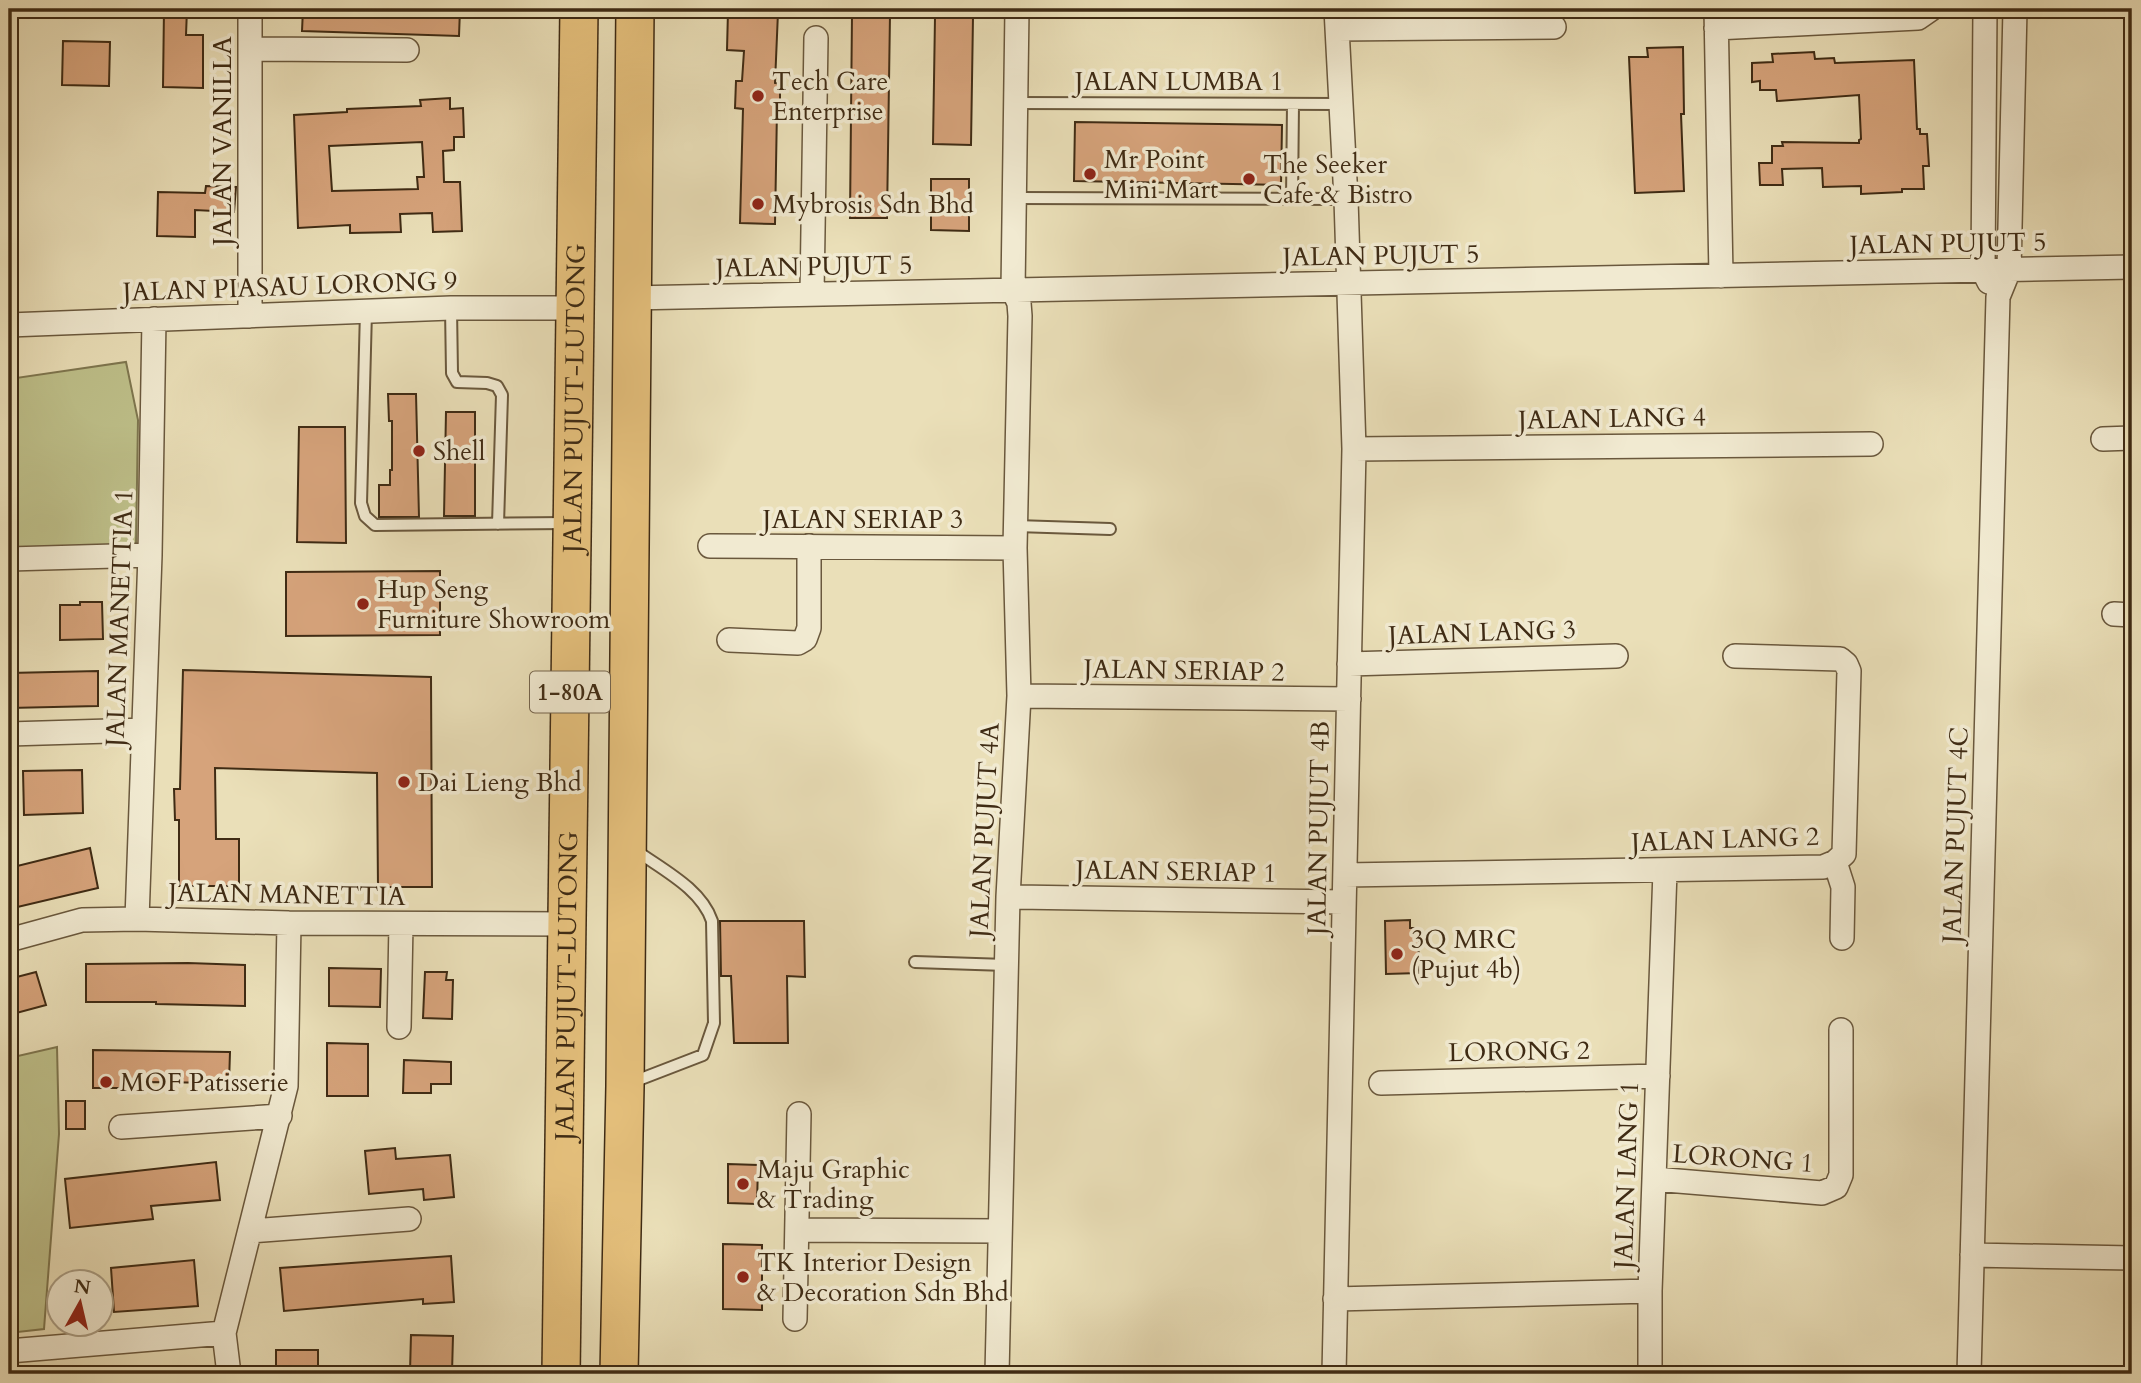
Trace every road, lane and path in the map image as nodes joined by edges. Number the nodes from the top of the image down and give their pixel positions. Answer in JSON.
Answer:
{"nodes":[{"id":1,"x":250,"y":9,"type":"edge"},
{"id":2,"x":579,"y":9,"type":"edge"},
{"id":3,"x":635,"y":9,"type":"edge"},
{"id":4,"x":1017,"y":9,"type":"edge"},
{"id":5,"x":1931,"y":9,"type":"edge"},
{"id":6,"x":1985,"y":9,"type":"edge"},
{"id":7,"x":2015,"y":9,"type":"edge"},
{"id":8,"x":1716,"y":18,"type":"edge"},
{"id":9,"x":1336,"y":19,"type":"edge"},
{"id":10,"x":1554,"y":27,"type":"dead end"},
{"id":11,"x":816,"y":38,"type":"dead end"},
{"id":12,"x":250,"y":49,"type":"junction"},
{"id":13,"x":407,"y":50,"type":"dead end"},
{"id":14,"x":1016,"y":103,"type":"junction"},
{"id":15,"x":1293,"y":104,"type":"junction"},
{"id":16,"x":1341,"y":104,"type":"junction"},
{"id":17,"x":1014,"y":198,"type":"junction"},
{"id":18,"x":1292,"y":199,"type":"junction"},
{"id":19,"x":1346,"y":199,"type":"junction"},
{"id":20,"x":2132,"y":267,"type":"edge"},
{"id":21,"x":1983,"y":270,"type":"junction"},
{"id":22,"x":2009,"y":270,"type":"junction"},
{"id":23,"x":1721,"y":276,"type":"junction"},
{"id":24,"x":1349,"y":283,"type":"junction"},
{"id":25,"x":1013,"y":290,"type":"junction"},
{"id":26,"x":812,"y":294,"type":"junction"},
{"id":27,"x":1998,"y":297,"type":"junction"},
{"id":28,"x":631,"y":298,"type":"junction"},
{"id":29,"x":451,"y":308,"type":"junction"},
{"id":30,"x":574,"y":308,"type":"junction"},
{"id":31,"x":366,"y":312,"type":"junction"},
{"id":32,"x":250,"y":316,"type":"junction"},
{"id":33,"x":154,"y":319,"type":"junction"},
{"id":34,"x":9,"y":325,"type":"edge"},
{"id":35,"x":2132,"y":438,"type":"edge"},
{"id":36,"x":2103,"y":439,"type":"dead end"},
{"id":37,"x":1871,"y":444,"type":"dead end"},
{"id":38,"x":1354,"y":449,"type":"junction"},
{"id":39,"x":571,"y":523,"type":"junction"},
{"id":40,"x":498,"y":524,"type":"junction"},
{"id":41,"x":1110,"y":530,"type":"dead end"},
{"id":42,"x":1016,"y":537,"type":"junction"},
{"id":43,"x":710,"y":546,"type":"dead end"},
{"id":44,"x":809,"y":547,"type":"junction"},
{"id":45,"x":150,"y":555,"type":"junction"},
{"id":46,"x":9,"y":559,"type":"edge"},
{"id":47,"x":729,"y":640,"type":"dead end"},
{"id":48,"x":1616,"y":656,"type":"dead end"},
{"id":49,"x":1735,"y":656,"type":"dead end"},
{"id":50,"x":1349,"y":664,"type":"junction"},
{"id":51,"x":1019,"y":696,"type":"junction"},
{"id":52,"x":1349,"y":699,"type":"junction"},
{"id":53,"x":143,"y":730,"type":"junction"},
{"id":54,"x":9,"y":734,"type":"edge"},
{"id":55,"x":626,"y":843,"type":"junction"},
{"id":56,"x":1835,"y":862,"type":"junction"},
{"id":57,"x":1665,"y":871,"type":"junction"},
{"id":58,"x":1345,"y":875,"type":"junction"},
{"id":59,"x":1008,"y":897,"type":"junction"},
{"id":60,"x":1344,"y":902,"type":"junction"},
{"id":61,"x":137,"y":919,"type":"junction"},
{"id":62,"x":289,"y":923,"type":"junction"},
{"id":63,"x":401,"y":924,"type":"junction"},
{"id":64,"x":568,"y":924,"type":"junction"},
{"id":65,"x":1842,"y":938,"type":"dead end"},
{"id":66,"x":9,"y":940,"type":"edge"},
{"id":67,"x":915,"y":962,"type":"dead end"},
{"id":68,"x":1006,"y":965,"type":"junction"},
{"id":69,"x":399,"y":1027,"type":"dead end"},
{"id":70,"x":1841,"y":1030,"type":"dead end"},
{"id":71,"x":1658,"y":1076,"type":"junction"},
{"id":72,"x":1381,"y":1083,"type":"dead end"},
{"id":73,"x":625,"y":1086,"type":"junction"},
{"id":74,"x":799,"y":1114,"type":"dead end"},
{"id":75,"x":279,"y":1116,"type":"junction"},
{"id":76,"x":121,"y":1127,"type":"dead end"},
{"id":77,"x":1654,"y":1179,"type":"junction"},
{"id":78,"x":409,"y":1219,"type":"dead end"},
{"id":79,"x":797,"y":1230,"type":"junction"},
{"id":80,"x":250,"y":1231,"type":"junction"},
{"id":81,"x":999,"y":1231,"type":"junction"},
{"id":82,"x":1972,"y":1255,"type":"junction"},
{"id":83,"x":2132,"y":1258,"type":"edge"},
{"id":84,"x":1650,"y":1291,"type":"junction"},
{"id":85,"x":1335,"y":1299,"type":"junction"},
{"id":86,"x":795,"y":1319,"type":"dead end"},
{"id":87,"x":225,"y":1333,"type":"junction"},
{"id":88,"x":9,"y":1351,"type":"edge"},
{"id":89,"x":229,"y":1374,"type":"edge"},
{"id":90,"x":561,"y":1374,"type":"edge"},
{"id":91,"x":620,"y":1374,"type":"edge"},
{"id":92,"x":997,"y":1374,"type":"edge"},
{"id":93,"x":1334,"y":1374,"type":"edge"},
{"id":94,"x":1650,"y":1374,"type":"edge"},
{"id":95,"x":1969,"y":1374,"type":"edge"}],
"edges":[{"from":1,"to":12,"type":"street","name":"JALAN VANILLA"},
{"from":2,"to":30,"type":"highway","name":"JALAN PUJUT-LUTONG","number":"1-80A"},
{"from":3,"to":28,"type":"highway"},
{"from":4,"to":14,"type":"street","name":"JALAN PUJUT 4A"},
{"from":5,"to":8,"type":"street"},
{"from":6,"to":21,"type":"street"},
{"from":7,"to":22,"type":"street"},
{"from":8,"to":23,"type":"street"},
{"from":9,"to":10,"type":"street"},
{"from":9,"to":16,"type":"street","name":"JALAN PUJUT 4B"},
{"from":11,"to":26,"type":"street"},
{"from":12,"to":13,"type":"street"},
{"from":12,"to":32,"type":"street","name":"JALAN VANILLA"},
{"from":14,"to":15,"type":"lane","name":"JALAN LUMBA 1"},
{"from":14,"to":17,"type":"street","name":"JALAN PUJUT 4A"},
{"from":15,"to":16,"type":"lane","name":"JALAN LUMBA 1"},
{"from":15,"to":18,"type":"lane"},
{"from":16,"to":19,"type":"street","name":"JALAN PUJUT 4B"},
{"from":17,"to":18,"type":"lane"},
{"from":17,"to":25,"type":"street","name":"JALAN PUJUT 4A"},
{"from":18,"to":19,"type":"lane"},
{"from":19,"to":24,"type":"street","name":"JALAN PUJUT 4B"},
{"from":20,"to":22,"type":"street","name":"JALAN PUJUT 5"},
{"from":21,"to":22,"type":"street","name":"JALAN PUJUT 5"},
{"from":21,"to":23,"type":"street","name":"JALAN PUJUT 5"},
{"from":21,"to":27,"type":"street"},
{"from":22,"to":27,"type":"street"},
{"from":23,"to":24,"type":"street","name":"JALAN PUJUT 5"},
{"from":24,"to":25,"type":"street","name":"JALAN PUJUT 5"},
{"from":24,"to":38,"type":"street","name":"JALAN PUJUT 4B"},
{"from":25,"to":26,"type":"street","name":"JALAN PUJUT 5"},
{"from":25,"to":42,"type":"street","name":"JALAN PUJUT 4A"},
{"from":26,"to":28,"type":"street","name":"JALAN PUJUT 5"},
{"from":27,"to":82,"type":"street","name":"JALAN PUJUT 4C"},
{"from":28,"to":55,"type":"highway"},
{"from":29,"to":30,"type":"street","name":"JALAN PIASAU LORONG 9"},
{"from":29,"to":31,"type":"street","name":"JALAN PIASAU LORONG 9"},
{"from":29,"to":40,"type":"lane"},
{"from":30,"to":39,"type":"highway","name":"JALAN PUJUT-LUTONG","number":"1-80A"},
{"from":31,"to":32,"type":"street","name":"JALAN PIASAU LORONG 9"},
{"from":31,"to":40,"type":"lane"},
{"from":32,"to":33,"type":"street","name":"JALAN PIASAU LORONG 9"},
{"from":33,"to":34,"type":"street","name":"JALAN PIASAU LORONG 9"},
{"from":33,"to":45,"type":"street","name":"JALAN MANETTIA 1"},
{"from":35,"to":36,"type":"street"},
{"from":37,"to":38,"type":"street","name":"JALAN LANG 4"},
{"from":38,"to":50,"type":"street","name":"JALAN PUJUT 4B"},
{"from":39,"to":40,"type":"lane"},
{"from":39,"to":64,"type":"highway","name":"JALAN PUJUT-LUTONG","number":"1-80A"},
{"from":41,"to":42,"type":"lane"},
{"from":42,"to":44,"type":"street","name":"JALAN SERIAP 3"},
{"from":42,"to":51,"type":"street","name":"JALAN PUJUT 4A"},
{"from":43,"to":44,"type":"street","name":"JALAN SERIAP 3"},
{"from":44,"to":47,"type":"street"},
{"from":45,"to":46,"type":"street"},
{"from":45,"to":53,"type":"street","name":"JALAN MANETTIA 1"},
{"from":48,"to":50,"type":"street","name":"JALAN LANG 3"},
{"from":49,"to":56,"type":"street","name":"JALAN LANG 2"},
{"from":50,"to":52,"type":"street","name":"JALAN PUJUT 4B"},
{"from":51,"to":52,"type":"street","name":"JALAN SERIAP 2"},
{"from":51,"to":59,"type":"street","name":"JALAN PUJUT 4A"},
{"from":52,"to":58,"type":"street","name":"JALAN PUJUT 4B"},
{"from":53,"to":54,"type":"street"},
{"from":53,"to":61,"type":"street","name":"JALAN MANETTIA 1"},
{"from":55,"to":73,"type":"highway"},
{"from":55,"to":73,"type":"lane"},
{"from":56,"to":57,"type":"street","name":"JALAN LANG 2"},
{"from":56,"to":65,"type":"street"},
{"from":57,"to":58,"type":"street","name":"JALAN LANG 2"},
{"from":57,"to":71,"type":"street","name":"JALAN LANG 1"},
{"from":58,"to":60,"type":"street","name":"JALAN PUJUT 4B"},
{"from":59,"to":60,"type":"street","name":"JALAN SERIAP 1"},
{"from":59,"to":68,"type":"street","name":"JALAN PUJUT 4A"},
{"from":60,"to":85,"type":"street","name":"JALAN PUJUT 4B"},
{"from":61,"to":62,"type":"street","name":"JALAN MANETTIA"},
{"from":61,"to":66,"type":"street","name":"JALAN MANETTIA"},
{"from":62,"to":63,"type":"street","name":"JALAN MANETTIA"},
{"from":62,"to":75,"type":"street"},
{"from":63,"to":64,"type":"street","name":"JALAN MANETTIA"},
{"from":63,"to":69,"type":"street"},
{"from":64,"to":90,"type":"highway","name":"JALAN PUJUT-LUTONG","number":"1-80A"},
{"from":67,"to":68,"type":"lane"},
{"from":68,"to":81,"type":"street","name":"JALAN PUJUT 4A"},
{"from":70,"to":77,"type":"street","name":"LORONG 1"},
{"from":71,"to":72,"type":"street","name":"LORONG 2"},
{"from":71,"to":77,"type":"street","name":"JALAN LANG 1"},
{"from":73,"to":91,"type":"highway"},
{"from":74,"to":79,"type":"street"},
{"from":75,"to":76,"type":"street"},
{"from":75,"to":80,"type":"street"},
{"from":77,"to":84,"type":"street","name":"JALAN LANG 1"},
{"from":78,"to":80,"type":"street"},
{"from":79,"to":81,"type":"street"},
{"from":79,"to":86,"type":"street"},
{"from":80,"to":87,"type":"street"},
{"from":81,"to":92,"type":"street","name":"JALAN PUJUT 4A"},
{"from":82,"to":83,"type":"street"},
{"from":82,"to":95,"type":"street","name":"JALAN PUJUT 4C"},
{"from":84,"to":85,"type":"street","name":"JALAN LANG 1"},
{"from":84,"to":94,"type":"street"},
{"from":85,"to":93,"type":"street","name":"JALAN PUJUT 4B"},
{"from":87,"to":88,"type":"street"},
{"from":87,"to":89,"type":"street"}]}
